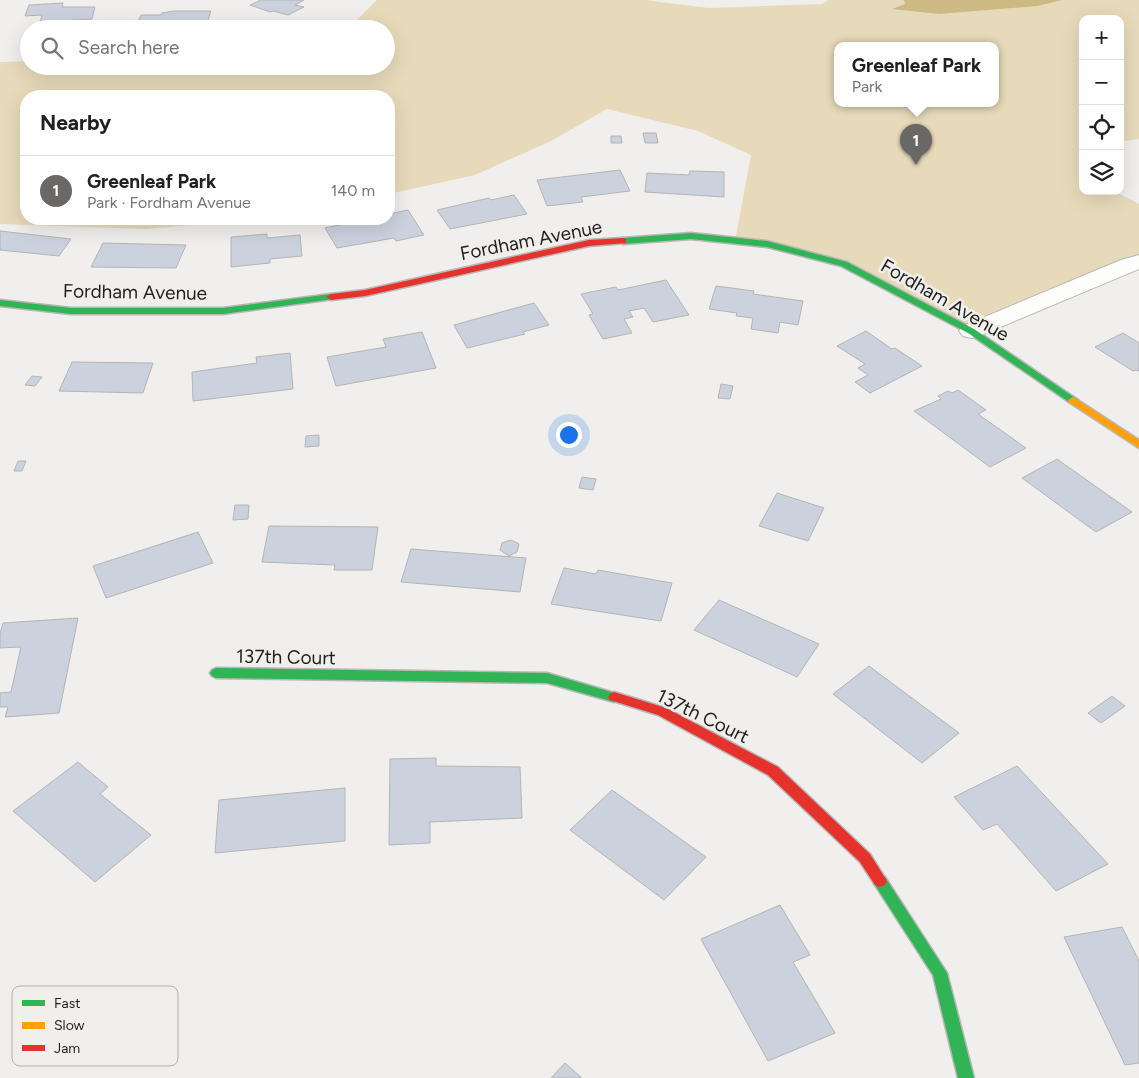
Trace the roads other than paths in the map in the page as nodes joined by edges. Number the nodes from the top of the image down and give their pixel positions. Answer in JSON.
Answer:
{"nodes":[{"id":1,"x":1139,"y":262,"type":"edge"},
{"id":2,"x":0,"y":303,"type":"edge"},
{"id":3,"x":971,"y":331,"type":"junction"},
{"id":4,"x":1139,"y":444,"type":"edge"},
{"id":5,"x":216,"y":673,"type":"dead end"},
{"id":6,"x":966,"y":1078,"type":"edge"}],
"edges":[{"from":1,"to":3,"type":"street"},
{"from":2,"to":3,"type":"street","name":"Fordham Avenue"},
{"from":3,"to":4,"type":"street","name":"Fordham Avenue"},
{"from":5,"to":6,"type":"street","name":"137th Court"}]}
